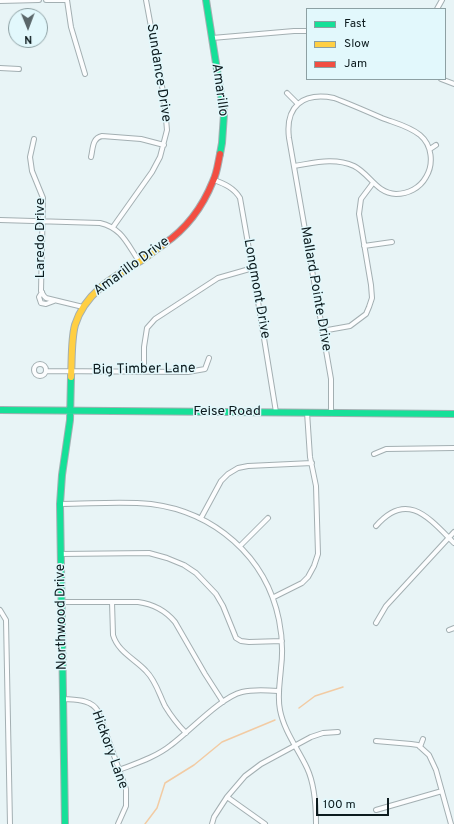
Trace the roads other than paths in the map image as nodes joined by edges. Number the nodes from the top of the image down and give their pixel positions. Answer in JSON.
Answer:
{"nodes":[{"id":1,"x":39,"y":0,"type":"edge"},
{"id":2,"x":46,"y":0,"type":"edge"},
{"id":3,"x":67,"y":0,"type":"edge"},
{"id":4,"x":146,"y":0,"type":"edge"},
{"id":5,"x":206,"y":0,"type":"edge"},
{"id":6,"x":0,"y":1,"type":"edge"},
{"id":7,"x":306,"y":31,"type":"edge"},
{"id":8,"x":212,"y":38,"type":"junction"},
{"id":9,"x":0,"y":68,"type":"edge"},
{"id":10,"x":19,"y":69,"type":"dead end"},
{"id":11,"x":85,"y":74,"type":"dead end"},
{"id":12,"x":444,"y":80,"type":"edge"},
{"id":13,"x":454,"y":84,"type":"edge"},
{"id":14,"x":287,"y":93,"type":"dead end"},
{"id":15,"x":298,"y":104,"type":"junction"},
{"id":16,"x":34,"y":139,"type":"dead end"},
{"id":17,"x":164,"y":145,"type":"junction"},
{"id":18,"x":436,"y":145,"type":"dead end"},
{"id":19,"x":430,"y":149,"type":"junction"},
{"id":20,"x":91,"y":157,"type":"dead end"},
{"id":21,"x":294,"y":166,"type":"junction"},
{"id":22,"x":214,"y":180,"type":"junction"},
{"id":23,"x":373,"y":183,"type":"junction"},
{"id":24,"x":0,"y":220,"type":"edge"},
{"id":25,"x":43,"y":221,"type":"junction"},
{"id":26,"x":113,"y":227,"type":"junction"},
{"id":27,"x":392,"y":242,"type":"dead end"},
{"id":28,"x":364,"y":246,"type":"junction"},
{"id":29,"x":139,"y":261,"type":"junction"},
{"id":30,"x":253,"y":268,"type":"junction"},
{"id":31,"x":83,"y":308,"type":"junction"},
{"id":32,"x":322,"y":331,"type":"junction"},
{"id":33,"x":209,"y":358,"type":"dead end"},
{"id":34,"x":46,"y":371,"type":"dead end"},
{"id":35,"x":71,"y":371,"type":"junction"},
{"id":36,"x":144,"y":372,"type":"junction"},
{"id":37,"x":0,"y":410,"type":"edge"},
{"id":38,"x":70,"y":410,"type":"junction"},
{"id":39,"x":276,"y":412,"type":"junction"},
{"id":40,"x":307,"y":412,"type":"junction"},
{"id":41,"x":331,"y":413,"type":"junction"},
{"id":42,"x":454,"y":414,"type":"edge"},
{"id":43,"x":454,"y":448,"type":"edge"},
{"id":44,"x":374,"y":454,"type":"dead end"},
{"id":45,"x":312,"y":463,"type":"junction"},
{"id":46,"x":60,"y":504,"type":"junction"},
{"id":47,"x":201,"y":518,"type":"junction"},
{"id":48,"x":268,"y":518,"type":"dead end"},
{"id":49,"x":376,"y":526,"type":"dead end"},
{"id":50,"x":454,"y":532,"type":"edge"},
{"id":51,"x":449,"y":538,"type":"junction"},
{"id":52,"x":454,"y":543,"type":"edge"},
{"id":53,"x":240,"y":546,"type":"junction"},
{"id":54,"x":60,"y":554,"type":"junction"},
{"id":55,"x":274,"y":597,"type":"junction"},
{"id":56,"x":62,"y":602,"type":"junction"},
{"id":57,"x":112,"y":602,"type":"junction"},
{"id":58,"x":0,"y":610,"type":"edge"},
{"id":59,"x":376,"y":624,"type":"dead end"},
{"id":60,"x":454,"y":628,"type":"edge"},
{"id":61,"x":449,"y":630,"type":"dead end"},
{"id":62,"x":282,"y":641,"type":"junction"},
{"id":63,"x":278,"y":691,"type":"junction"},
{"id":64,"x":63,"y":699,"type":"junction"},
{"id":65,"x":223,"y":702,"type":"junction"},
{"id":66,"x":338,"y":732,"type":"dead end"},
{"id":67,"x":186,"y":733,"type":"junction"},
{"id":68,"x":423,"y":739,"type":"dead end"},
{"id":69,"x":376,"y":741,"type":"dead end"},
{"id":70,"x":295,"y":745,"type":"junction"},
{"id":71,"x":420,"y":746,"type":"junction"},
{"id":72,"x":119,"y":770,"type":"junction"},
{"id":73,"x":442,"y":791,"type":"junction"},
{"id":74,"x":227,"y":797,"type":"junction"},
{"id":75,"x":376,"y":810,"type":"dead end"},
{"id":76,"x":10,"y":824,"type":"edge"},
{"id":77,"x":65,"y":824,"type":"edge"},
{"id":78,"x":118,"y":824,"type":"edge"},
{"id":79,"x":212,"y":824,"type":"edge"},
{"id":80,"x":265,"y":824,"type":"edge"},
{"id":81,"x":316,"y":824,"type":"edge"},
{"id":82,"x":451,"y":824,"type":"edge"}],
"edges":[{"from":1,"to":6,"type":"street"},
{"from":2,"to":3,"type":"street"},
{"from":3,"to":11,"type":"street"},
{"from":4,"to":17,"type":"street","name":"Sundance Drive"},
{"from":5,"to":8,"type":"street","name":"Amarillo"},
{"from":7,"to":8,"type":"street"},
{"from":8,"to":22,"type":"street","name":"Amarillo"},
{"from":9,"to":10,"type":"street"},
{"from":12,"to":13,"type":"street"},
{"from":14,"to":15,"type":"street"},
{"from":15,"to":19,"type":"street"},
{"from":15,"to":21,"type":"street","name":"Mallard Pointe Drive"},
{"from":16,"to":25,"type":"street","name":"Laredo Drive"},
{"from":17,"to":20,"type":"street"},
{"from":17,"to":26,"type":"street","name":"Sundance Drive"},
{"from":18,"to":19,"type":"street"},
{"from":19,"to":23,"type":"street"},
{"from":21,"to":23,"type":"street"},
{"from":21,"to":32,"type":"street","name":"Mallard Pointe Drive"},
{"from":22,"to":29,"type":"street","name":"Amarillo Drive"},
{"from":22,"to":30,"type":"street","name":"Longmont Drive"},
{"from":23,"to":28,"type":"street"},
{"from":24,"to":25,"type":"street"},
{"from":25,"to":26,"type":"street"},
{"from":25,"to":31,"type":"street","name":"Laredo Drive"},
{"from":26,"to":29,"type":"street"},
{"from":27,"to":28,"type":"street"},
{"from":28,"to":32,"type":"street"},
{"from":29,"to":31,"type":"street","name":"Amarillo Drive"},
{"from":30,"to":36,"type":"street"},
{"from":30,"to":39,"type":"street","name":"Longmont Drive"},
{"from":31,"to":35,"type":"street","name":"Amarillo Drive"},
{"from":32,"to":41,"type":"street","name":"Mallard Pointe Drive"},
{"from":33,"to":36,"type":"street","name":"Big Timber Lane"},
{"from":34,"to":35,"type":"street","name":"Big Timber Lane"},
{"from":35,"to":36,"type":"street","name":"Big Timber Lane"},
{"from":35,"to":38,"type":"street","name":"Amarillo Drive"},
{"from":37,"to":38,"type":"street","name":"Feise Road"},
{"from":38,"to":39,"type":"street","name":"Feise Road"},
{"from":38,"to":46,"type":"street","name":"Northwood Drive"},
{"from":39,"to":40,"type":"street","name":"Feise Road"},
{"from":40,"to":41,"type":"street","name":"Feise Road"},
{"from":40,"to":45,"type":"street"},
{"from":41,"to":42,"type":"street","name":"Feise Road"},
{"from":43,"to":44,"type":"street"},
{"from":45,"to":47,"type":"street"},
{"from":45,"to":55,"type":"street"},
{"from":46,"to":47,"type":"street"},
{"from":46,"to":54,"type":"street","name":"Northwood Drive"},
{"from":47,"to":53,"type":"street"},
{"from":48,"to":53,"type":"street"},
{"from":49,"to":51,"type":"street"},
{"from":50,"to":51,"type":"street"},
{"from":51,"to":52,"type":"street"},
{"from":51,"to":59,"type":"street"},
{"from":53,"to":55,"type":"street"},
{"from":54,"to":56,"type":"street","name":"Northwood Drive"},
{"from":54,"to":62,"type":"street"},
{"from":55,"to":62,"type":"street"},
{"from":56,"to":57,"type":"street"},
{"from":56,"to":64,"type":"street","name":"Northwood Drive"},
{"from":57,"to":65,"type":"street"},
{"from":57,"to":67,"type":"street"},
{"from":58,"to":76,"type":"street"},
{"from":60,"to":61,"type":"street"},
{"from":62,"to":63,"type":"street"},
{"from":63,"to":65,"type":"street"},
{"from":63,"to":70,"type":"street"},
{"from":64,"to":72,"type":"street","name":"Hickory Lane"},
{"from":64,"to":77,"type":"street","name":"Northwood Drive"},
{"from":65,"to":67,"type":"street"},
{"from":66,"to":70,"type":"street"},
{"from":67,"to":72,"type":"street"},
{"from":68,"to":71,"type":"street"},
{"from":69,"to":71,"type":"street"},
{"from":70,"to":74,"type":"street"},
{"from":70,"to":81,"type":"street"},
{"from":71,"to":73,"type":"street"},
{"from":72,"to":78,"type":"street","name":"Hickory Lane"},
{"from":73,"to":75,"type":"street"},
{"from":73,"to":82,"type":"street"},
{"from":74,"to":79,"type":"street"},
{"from":74,"to":80,"type":"street"}]}
